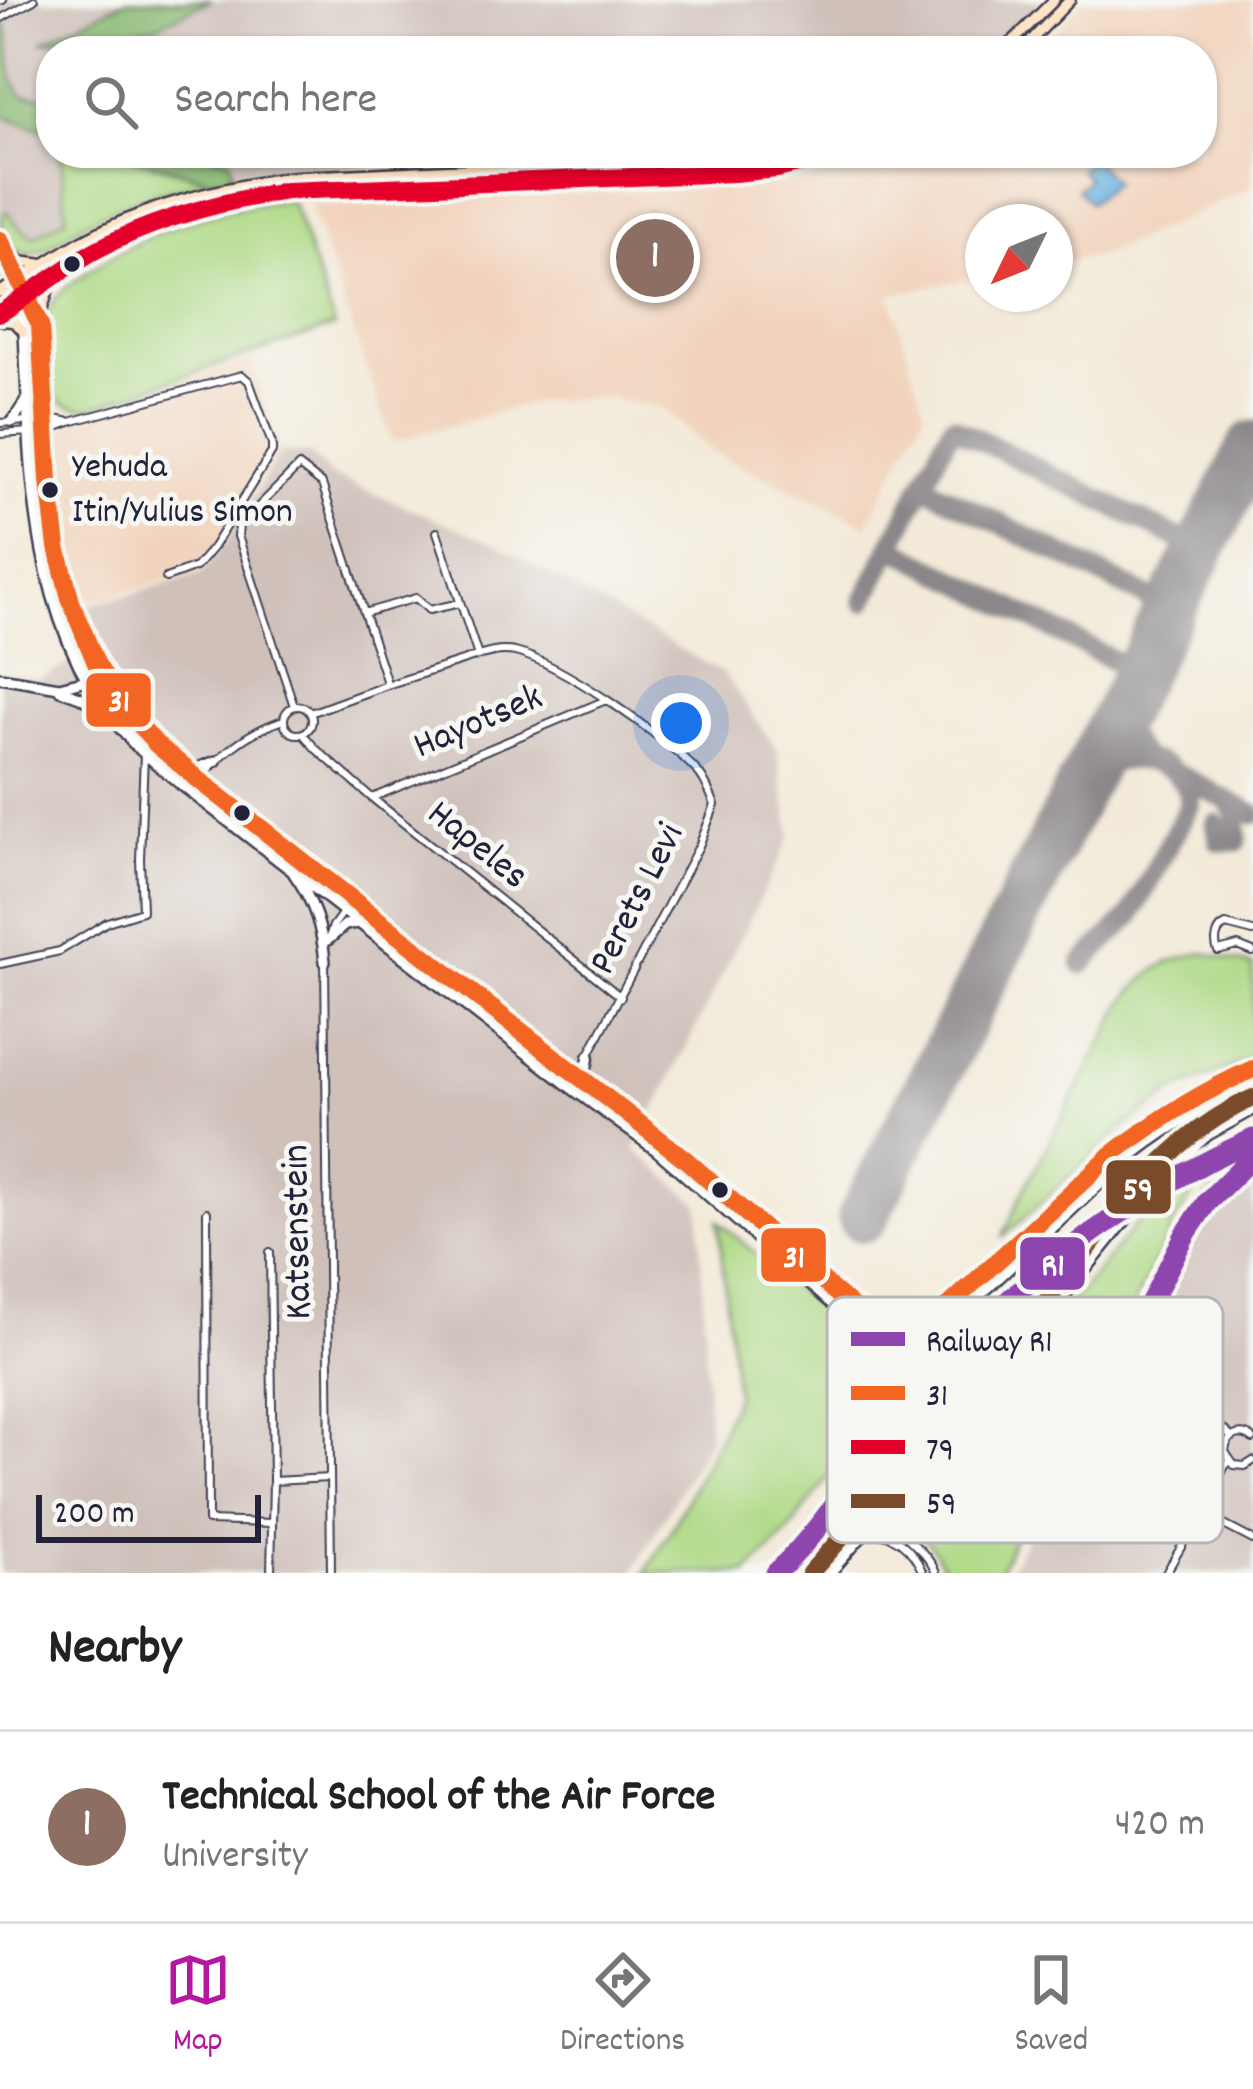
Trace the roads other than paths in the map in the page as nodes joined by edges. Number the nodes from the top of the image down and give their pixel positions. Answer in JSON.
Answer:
{"nodes":[{"id":1,"x":34,"y":0,"type":"edge"},
{"id":2,"x":1054,"y":0,"type":"edge"},
{"id":3,"x":1070,"y":0,"type":"edge"},
{"id":4,"x":0,"y":19,"type":"edge"},
{"id":5,"x":1019,"y":36,"type":"edge"},
{"id":6,"x":1035,"y":36,"type":"edge"},
{"id":7,"x":479,"y":168,"type":"edge"},
{"id":8,"x":785,"y":168,"type":"edge"},
{"id":9,"x":1,"y":243,"type":"edge"},
{"id":10,"x":46,"y":263,"type":"junction"},
{"id":11,"x":53,"y":278,"type":"junction"},
{"id":12,"x":19,"y":280,"type":"junction"},
{"id":13,"x":1,"y":288,"type":"edge"},
{"id":14,"x":28,"y":296,"type":"junction"},
{"id":15,"x":12,"y":305,"type":"junction"},
{"id":16,"x":0,"y":316,"type":"edge"},
{"id":17,"x":40,"y":325,"type":"junction"},
{"id":18,"x":24,"y":332,"type":"junction"},
{"id":19,"x":28,"y":398,"type":"junction"},
{"id":20,"x":6,"y":423,"type":"edge"},
{"id":21,"x":46,"y":426,"type":"junction"},
{"id":22,"x":29,"y":427,"type":"junction"},
{"id":23,"x":0,"y":434,"type":"edge"},
{"id":24,"x":437,"y":532,"type":"dead end"},
{"id":25,"x":166,"y":578,"type":"dead end"},
{"id":26,"x":460,"y":603,"type":"junction"},
{"id":27,"x":364,"y":613,"type":"junction"},
{"id":28,"x":71,"y":648,"type":"junction"},
{"id":29,"x":478,"y":656,"type":"junction"},
{"id":30,"x":102,"y":674,"type":"junction"},
{"id":31,"x":0,"y":677,"type":"edge"},
{"id":32,"x":87,"y":681,"type":"junction"},
{"id":33,"x":387,"y":685,"type":"junction"},
{"id":34,"x":54,"y":687,"type":"junction"},
{"id":35,"x":606,"y":700,"type":"junction"},
{"id":36,"x":294,"y":706,"type":"junction"},
{"id":37,"x":310,"y":713,"type":"junction"},
{"id":38,"x":283,"y":720,"type":"junction"},
{"id":39,"x":115,"y":721,"type":"junction"},
{"id":40,"x":303,"y":734,"type":"junction"},
{"id":41,"x":144,"y":754,"type":"junction"},
{"id":42,"x":216,"y":761,"type":"junction"},
{"id":43,"x":182,"y":766,"type":"junction"},
{"id":44,"x":199,"y":780,"type":"junction"},
{"id":45,"x":189,"y":791,"type":"junction"},
{"id":46,"x":372,"y":798,"type":"junction"},
{"id":47,"x":287,"y":865,"type":"junction"},
{"id":48,"x":353,"y":898,"type":"junction"},
{"id":49,"x":344,"y":910,"type":"junction"},
{"id":50,"x":364,"y":925,"type":"junction"},
{"id":51,"x":1253,"y":932,"type":"edge"},
{"id":52,"x":328,"y":940,"type":"junction"},
{"id":53,"x":1253,"y":952,"type":"edge"},
{"id":54,"x":325,"y":962,"type":"junction"},
{"id":55,"x":0,"y":964,"type":"edge"},
{"id":56,"x":621,"y":997,"type":"junction"},
{"id":57,"x":589,"y":1056,"type":"junction"},
{"id":58,"x":564,"y":1065,"type":"junction"},
{"id":59,"x":1253,"y":1069,"type":"edge"},
{"id":60,"x":578,"y":1075,"type":"junction"},
{"id":61,"x":1253,"y":1084,"type":"edge"},
{"id":62,"x":571,"y":1087,"type":"junction"},
{"id":63,"x":597,"y":1089,"type":"junction"},
{"id":64,"x":1253,"y":1098,"type":"edge"},
{"id":65,"x":1253,"y":1110,"type":"edge"},
{"id":66,"x":1219,"y":1122,"type":"junction"},
{"id":67,"x":207,"y":1212,"type":"dead end"},
{"id":68,"x":270,"y":1252,"type":"dead end"},
{"id":69,"x":1093,"y":1252,"type":"junction"},
{"id":70,"x":840,"y":1297,"type":"edge"},
{"id":71,"x":958,"y":1297,"type":"edge"},
{"id":72,"x":978,"y":1297,"type":"edge"},
{"id":73,"x":1054,"y":1297,"type":"edge"},
{"id":74,"x":1058,"y":1297,"type":"edge"},
{"id":75,"x":827,"y":1299,"type":"edge"},
{"id":76,"x":1223,"y":1428,"type":"edge"},
{"id":77,"x":1231,"y":1437,"type":"junction"},
{"id":78,"x":1253,"y":1439,"type":"edge"},
{"id":79,"x":1230,"y":1461,"type":"junction"},
{"id":80,"x":1253,"y":1461,"type":"edge"},
{"id":81,"x":1223,"y":1470,"type":"edge"},
{"id":82,"x":329,"y":1478,"type":"junction"},
{"id":83,"x":273,"y":1481,"type":"junction"},
{"id":84,"x":272,"y":1523,"type":"junction"},
{"id":85,"x":1223,"y":1525,"type":"edge"},
{"id":86,"x":1253,"y":1540,"type":"edge"},
{"id":87,"x":837,"y":1543,"type":"edge"},
{"id":88,"x":855,"y":1543,"type":"edge"},
{"id":89,"x":901,"y":1543,"type":"edge"},
{"id":90,"x":916,"y":1543,"type":"edge"},
{"id":91,"x":1184,"y":1543,"type":"edge"},
{"id":92,"x":845,"y":1554,"type":"junction"},
{"id":93,"x":271,"y":1573,"type":"edge"},
{"id":94,"x":331,"y":1573,"type":"edge"},
{"id":95,"x":810,"y":1573,"type":"edge"},
{"id":96,"x":830,"y":1573,"type":"edge"},
{"id":97,"x":841,"y":1573,"type":"edge"},
{"id":98,"x":922,"y":1573,"type":"edge"},
{"id":99,"x":936,"y":1573,"type":"edge"},
{"id":100,"x":1166,"y":1573,"type":"edge"}],
"edges":[{"from":1,"to":4,"type":"street"},
{"from":2,"to":5,"type":"main road"},
{"from":3,"to":6,"type":"main road"},
{"from":7,"to":10,"type":"main road"},
{"from":8,"to":11,"type":"main road"},
{"from":9,"to":10,"type":"main road"},
{"from":9,"to":12,"type":"street"},
{"from":10,"to":12,"type":"main road"},
{"from":11,"to":14,"type":"main road"},
{"from":11,"to":17,"type":"main road"},
{"from":12,"to":13,"type":"main road"},
{"from":12,"to":14,"type":"street"},
{"from":13,"to":15,"type":"street"},
{"from":14,"to":15,"type":"main road"},
{"from":14,"to":17,"type":"street"},
{"from":15,"to":16,"type":"main road"},
{"from":15,"to":18,"type":"street"},
{"from":16,"to":18,"type":"main road"},
{"from":17,"to":21,"type":"street"},
{"from":18,"to":19,"type":"street"},
{"from":19,"to":20,"type":"street"},
{"from":19,"to":22,"type":"street"},
{"from":20,"to":22,"type":"street"},
{"from":21,"to":22,"type":"street"},
{"from":21,"to":25,"type":"street"},
{"from":21,"to":30,"type":"street"},
{"from":22,"to":23,"type":"street"},
{"from":22,"to":28,"type":"street"},
{"from":24,"to":26,"type":"street"},
{"from":26,"to":27,"type":"street"},
{"from":26,"to":29,"type":"street"},
{"from":27,"to":33,"type":"street"},
{"from":27,"to":36,"type":"street"},
{"from":28,"to":32,"type":"street"},
{"from":28,"to":34,"type":"street"},
{"from":29,"to":33,"type":"street"},
{"from":29,"to":35,"type":"street","name":"Perets Levi"},
{"from":30,"to":32,"type":"street"},
{"from":30,"to":43,"type":"street"},
{"from":31,"to":34,"type":"street"},
{"from":32,"to":34,"type":"street"},
{"from":32,"to":39,"type":"street"},
{"from":33,"to":37,"type":"street"},
{"from":34,"to":39,"type":"street"},
{"from":35,"to":46,"type":"street","name":"Hayotsek"},
{"from":35,"to":56,"type":"street","name":"Perets Levi"},
{"from":36,"to":37,"type":"street"},
{"from":36,"to":38,"type":"street"},
{"from":37,"to":40,"type":"street"},
{"from":38,"to":40,"type":"street"},
{"from":38,"to":42,"type":"street"},
{"from":39,"to":41,"type":"street"},
{"from":40,"to":46,"type":"street","name":"Hapeles"},
{"from":41,"to":45,"type":"street"},
{"from":41,"to":55,"type":"street"},
{"from":42,"to":43,"type":"street"},
{"from":42,"to":44,"type":"street"},
{"from":43,"to":44,"type":"street"},
{"from":44,"to":45,"type":"street"},
{"from":44,"to":48,"type":"street"},
{"from":45,"to":47,"type":"street"},
{"from":46,"to":56,"type":"street","name":"Hapeles"},
{"from":47,"to":49,"type":"street"},
{"from":47,"to":54,"type":"street"},
{"from":48,"to":49,"type":"street","name":"Katsenstein"},
{"from":48,"to":58,"type":"street"},
{"from":49,"to":50,"type":"street"},
{"from":49,"to":52,"type":"street","name":"Katsenstein"},
{"from":50,"to":52,"type":"street"},
{"from":50,"to":62,"type":"street"},
{"from":51,"to":53,"type":"street"},
{"from":52,"to":54,"type":"street","name":"Katsenstein"},
{"from":54,"to":82,"type":"street","name":"Katsenstein"},
{"from":56,"to":57,"type":"street","name":"Perets Levi"},
{"from":57,"to":58,"type":"street"},
{"from":57,"to":60,"type":"street","name":"Perets Levi"},
{"from":57,"to":63,"type":"street"},
{"from":58,"to":60,"type":"street"},
{"from":59,"to":71,"type":"street"},
{"from":60,"to":62,"type":"street","name":"Perets Levi"},
{"from":60,"to":63,"type":"street"},
{"from":61,"to":72,"type":"street"},
{"from":62,"to":75,"type":"street"},
{"from":63,"to":70,"type":"street"},
{"from":64,"to":66,"type":"street"},
{"from":65,"to":66,"type":"street"},
{"from":66,"to":69,"type":"street"},
{"from":67,"to":84,"type":"street"},
{"from":68,"to":83,"type":"street"},
{"from":69,"to":73,"type":"street"},
{"from":69,"to":74,"type":"street"},
{"from":76,"to":77,"type":"street"},
{"from":77,"to":78,"type":"street"},
{"from":77,"to":79,"type":"street"},
{"from":79,"to":80,"type":"street"},
{"from":79,"to":81,"type":"street"},
{"from":82,"to":83,"type":"street"},
{"from":82,"to":94,"type":"street","name":"Katsenstein"},
{"from":83,"to":84,"type":"street"},
{"from":84,"to":93,"type":"street"},
{"from":85,"to":86,"type":"street"},
{"from":87,"to":95,"type":"street"},
{"from":88,"to":92,"type":"street"},
{"from":89,"to":98,"type":"street"},
{"from":90,"to":99,"type":"street"},
{"from":91,"to":100,"type":"street"},
{"from":92,"to":96,"type":"street"},
{"from":92,"to":97,"type":"street"}]}
